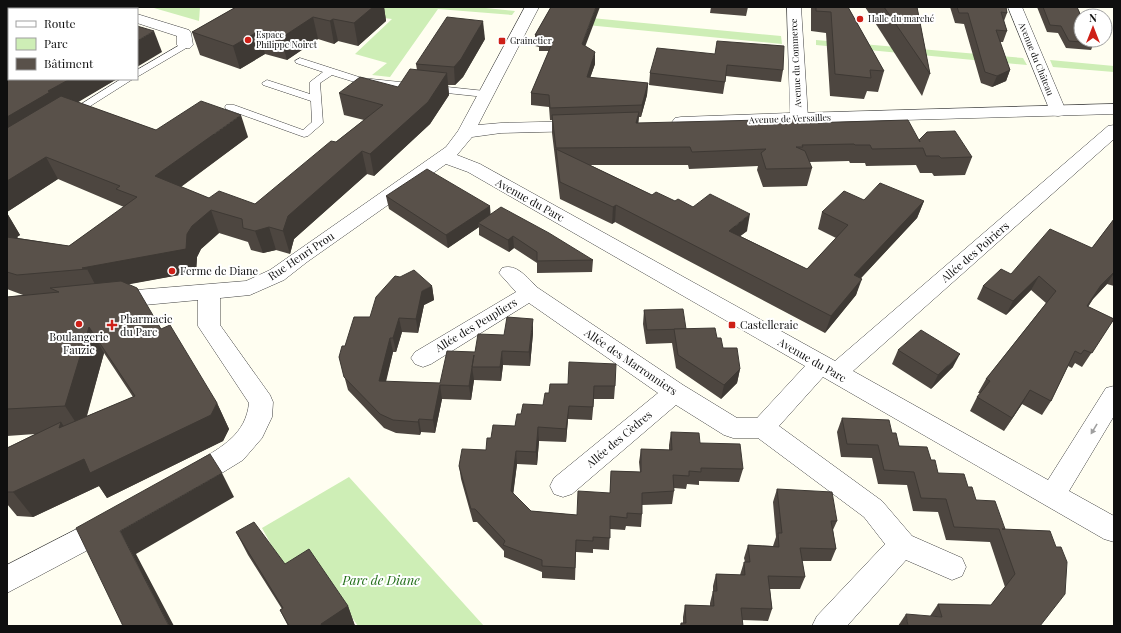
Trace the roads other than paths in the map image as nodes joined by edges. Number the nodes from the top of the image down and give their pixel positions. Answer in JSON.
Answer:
{"nodes":[{"id":1,"x":532,"y":7,"type":"edge"},
{"id":2,"x":794,"y":7,"type":"edge"},
{"id":3,"x":1015,"y":7,"type":"edge"},
{"id":4,"x":138,"y":18,"type":"edge"},
{"id":5,"x":185,"y":45,"type":"joint"},
{"id":6,"x":300,"y":61,"type":"dead end"},
{"id":7,"x":331,"y":71,"type":"junction"},
{"id":8,"x":138,"y":73,"type":"edge"},
{"id":9,"x":126,"y":80,"type":"edge"},
{"id":10,"x":267,"y":82,"type":"dead end"},
{"id":11,"x":483,"y":97,"type":"junction"},
{"id":12,"x":316,"y":99,"type":"junction"},
{"id":13,"x":230,"y":107,"type":"dead end"},
{"id":14,"x":1114,"y":109,"type":"edge"},
{"id":15,"x":1058,"y":111,"type":"junction"},
{"id":16,"x":799,"y":118,"type":"junction"},
{"id":17,"x":61,"y":120,"type":"edge"},
{"id":18,"x":661,"y":123,"type":"edge"},
{"id":19,"x":595,"y":125,"type":"edge"},
{"id":20,"x":501,"y":128,"type":"junction"},
{"id":21,"x":1114,"y":130,"type":"edge"},
{"id":22,"x":466,"y":132,"type":"junction"},
{"id":23,"x":445,"y":158,"type":"junction"},
{"id":24,"x":508,"y":273,"type":"dead end"},
{"id":25,"x":209,"y":292,"type":"junction"},
{"id":26,"x":530,"y":293,"type":"junction"},
{"id":27,"x":93,"y":302,"type":"edge"},
{"id":28,"x":423,"y":358,"type":"dead end"},
{"id":29,"x":828,"y":369,"type":"junction"},
{"id":30,"x":675,"y":392,"type":"junction"},
{"id":31,"x":1114,"y":395,"type":"edge"},
{"id":32,"x":763,"y":428,"type":"junction"},
{"id":33,"x":563,"y":486,"type":"dead end"},
{"id":34,"x":173,"y":489,"type":"edge"},
{"id":35,"x":1053,"y":495,"type":"junction"},
{"id":36,"x":126,"y":515,"type":"edge"},
{"id":37,"x":1114,"y":530,"type":"edge"},
{"id":38,"x":902,"y":545,"type":"junction"},
{"id":39,"x":952,"y":568,"type":"dead end"},
{"id":40,"x":7,"y":580,"type":"edge"},
{"id":41,"x":827,"y":626,"type":"edge"}],
"edges":[{"from":1,"to":11,"type":"street","name":"Rue Henri Prou"},
{"from":2,"to":16,"type":"street","name":"Avenue du Commerce"},
{"from":3,"to":15,"type":"street","name":"Avenue du Château"},
{"from":4,"to":5,"type":"street"},
{"from":5,"to":8,"type":"lane"},
{"from":6,"to":7,"type":"lane"},
{"from":7,"to":11,"type":"lane"},
{"from":7,"to":12,"type":"lane"},
{"from":9,"to":17,"type":"lane"},
{"from":10,"to":12,"type":"lane"},
{"from":11,"to":20,"type":"street"},
{"from":11,"to":22,"type":"street","name":"Rue Henri Prou"},
{"from":12,"to":13,"type":"lane"},
{"from":14,"to":15,"type":"street","name":"Avenue de Versailles"},
{"from":15,"to":16,"type":"street","name":"Avenue de Versailles"},
{"from":16,"to":18,"type":"street","name":"Avenue de Versailles"},
{"from":19,"to":20,"type":"street"},
{"from":20,"to":22,"type":"street"},
{"from":21,"to":29,"type":"street","name":"Allée des Poiriers"},
{"from":22,"to":23,"type":"street","name":"Rue Henri Prou"},
{"from":23,"to":25,"type":"street","name":"Rue Henri Prou"},
{"from":23,"to":29,"type":"street","name":"Avenue du Parc"},
{"from":24,"to":26,"type":"street","name":"Allée des Marronniers"},
{"from":25,"to":27,"type":"street","name":"Rue Henri Prou"},
{"from":25,"to":34,"type":"street"},
{"from":26,"to":28,"type":"street","name":"Allée des Peupliers"},
{"from":26,"to":30,"type":"street","name":"Allée des Marronniers"},
{"from":29,"to":32,"type":"street"},
{"from":29,"to":35,"type":"street","name":"Avenue du Parc"},
{"from":30,"to":32,"type":"street","name":"Allée des Marronniers"},
{"from":30,"to":33,"type":"street","name":"Allée des Cèdres"},
{"from":31,"to":35,"type":"street","one_way":true},
{"from":32,"to":38,"type":"street"},
{"from":35,"to":37,"type":"street","name":"Avenue du Parc"},
{"from":36,"to":40,"type":"street"},
{"from":38,"to":39,"type":"street"},
{"from":38,"to":41,"type":"street"}]}
